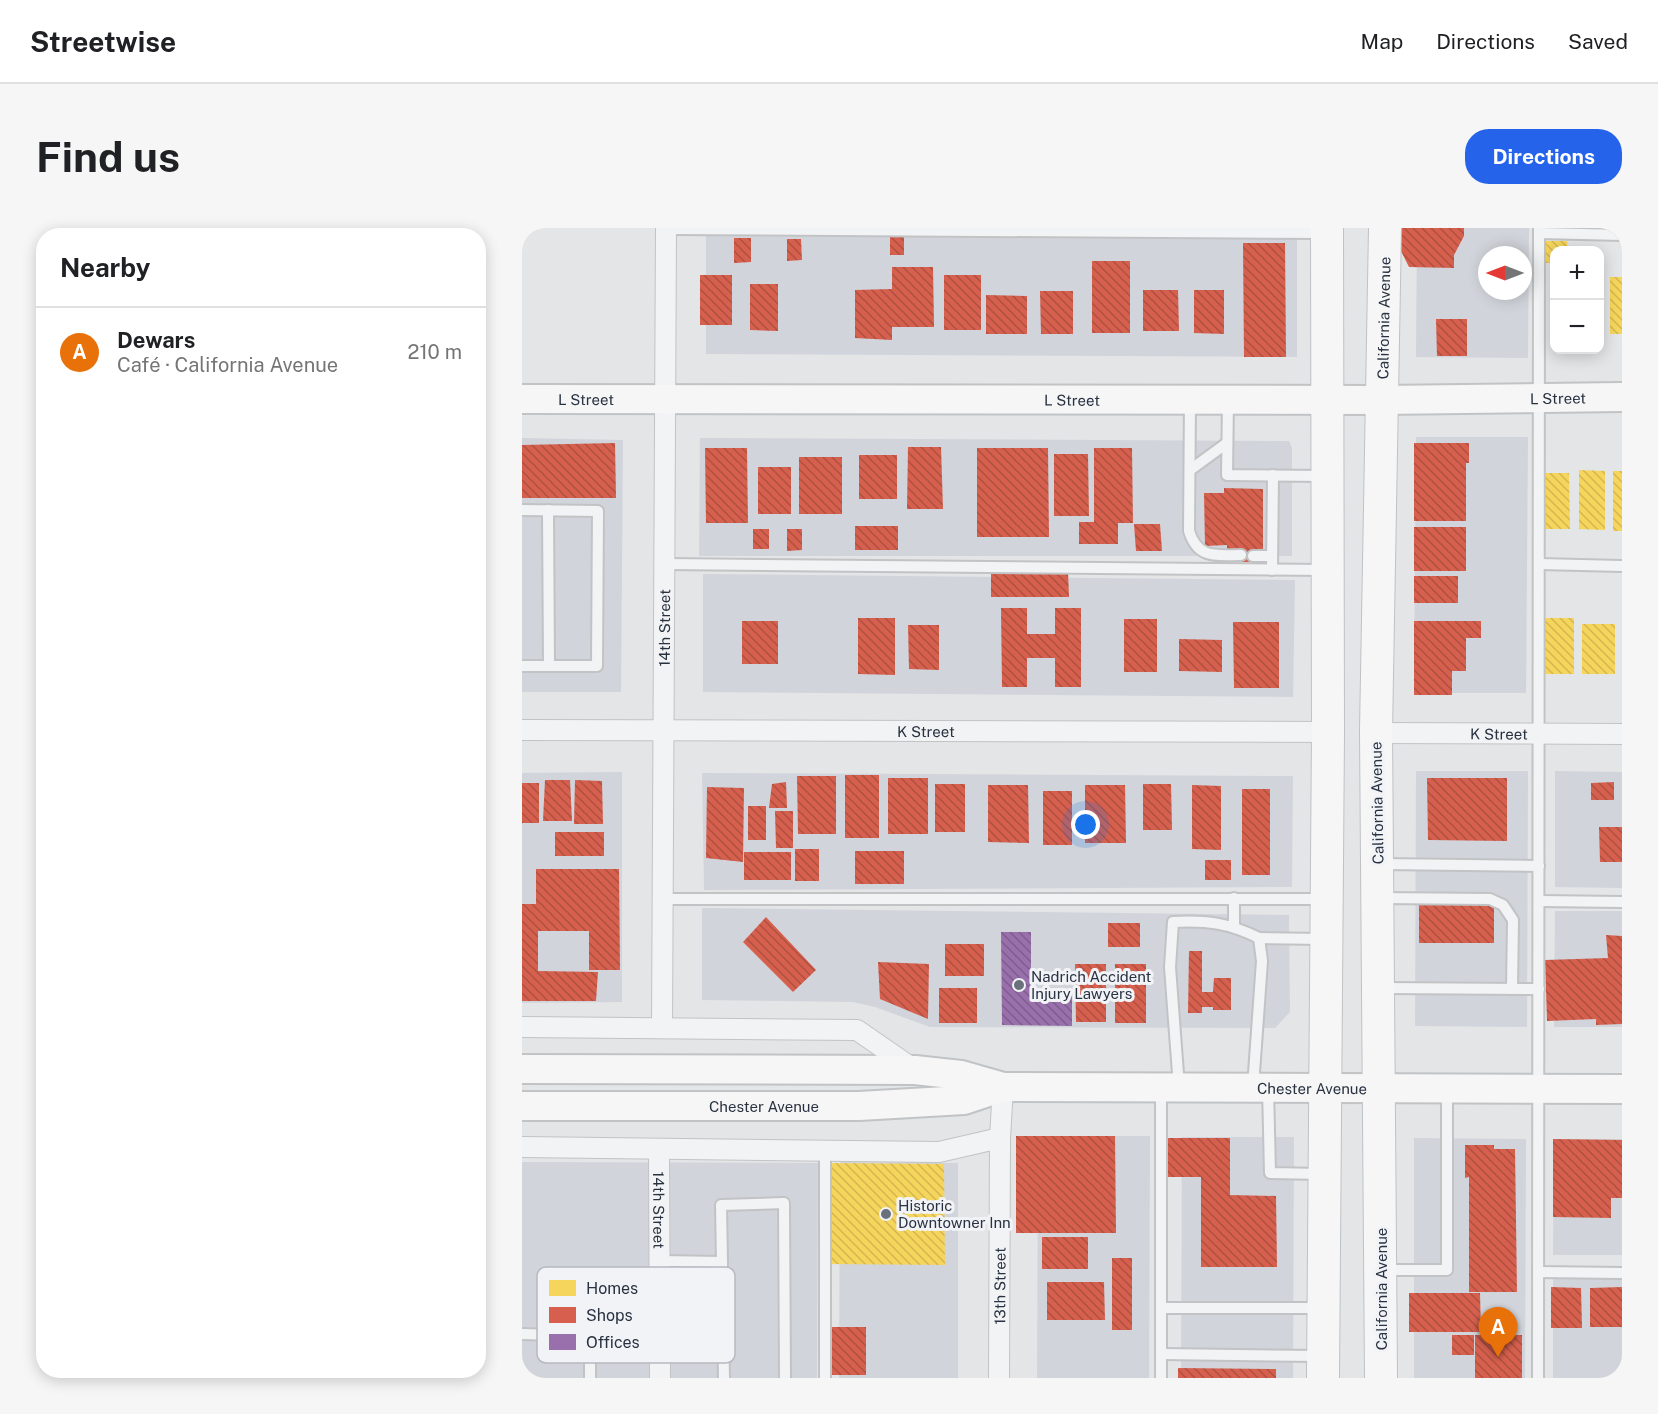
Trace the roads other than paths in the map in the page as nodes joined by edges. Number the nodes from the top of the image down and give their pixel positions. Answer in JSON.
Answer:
{"nodes":[{"id":1,"x":666,"y":228,"type":"edge"},
{"id":2,"x":1385,"y":228,"type":"edge"},
{"id":3,"x":1327,"y":230,"type":"edge"},
{"id":4,"x":1539,"y":230,"type":"edge"},
{"id":5,"x":1622,"y":235,"type":"edge"},
{"id":6,"x":1539,"y":397,"type":"junction"},
{"id":7,"x":1622,"y":397,"type":"edge"},
{"id":8,"x":522,"y":399,"type":"edge"},
{"id":9,"x":665,"y":399,"type":"junction"},
{"id":10,"x":1190,"y":399,"type":"junction"},
{"id":11,"x":1228,"y":399,"type":"junction"},
{"id":12,"x":1327,"y":400,"type":"junction"},
{"id":13,"x":1382,"y":400,"type":"junction"},
{"id":14,"x":1227,"y":443,"type":"junction"},
{"id":15,"x":1190,"y":470,"type":"junction"},
{"id":16,"x":1273,"y":475,"type":"junction"},
{"id":17,"x":1326,"y":476,"type":"junction"},
{"id":18,"x":522,"y":510,"type":"edge"},
{"id":19,"x":548,"y":510,"type":"junction"},
{"id":20,"x":1272,"y":556,"type":"junction"},
{"id":21,"x":665,"y":564,"type":"junction"},
{"id":22,"x":1539,"y":564,"type":"junction"},
{"id":23,"x":1622,"y":566,"type":"edge"},
{"id":24,"x":1272,"y":570,"type":"junction"},
{"id":25,"x":1327,"y":570,"type":"junction"},
{"id":26,"x":522,"y":666,"type":"edge"},
{"id":27,"x":549,"y":666,"type":"junction"},
{"id":28,"x":522,"y":730,"type":"edge"},
{"id":29,"x":664,"y":731,"type":"junction"},
{"id":30,"x":1328,"y":732,"type":"junction"},
{"id":31,"x":1376,"y":733,"type":"junction"},
{"id":32,"x":1539,"y":733,"type":"junction"},
{"id":33,"x":1622,"y":734,"type":"edge"},
{"id":34,"x":1377,"y":864,"type":"junction"},
{"id":35,"x":1539,"y":866,"type":"junction"},
{"id":36,"x":1234,"y":898,"type":"junction"},
{"id":37,"x":1327,"y":898,"type":"junction"},
{"id":38,"x":1377,"y":898,"type":"junction"},
{"id":39,"x":663,"y":899,"type":"junction"},
{"id":40,"x":1539,"y":901,"type":"junction"},
{"id":41,"x":1622,"y":902,"type":"edge"},
{"id":42,"x":1234,"y":927,"type":"junction"},
{"id":43,"x":1259,"y":938,"type":"junction"},
{"id":44,"x":1327,"y":939,"type":"junction"},
{"id":45,"x":1378,"y":988,"type":"junction"},
{"id":46,"x":1512,"y":989,"type":"junction"},
{"id":47,"x":1539,"y":989,"type":"junction"},
{"id":48,"x":522,"y":1027,"type":"edge"},
{"id":49,"x":662,"y":1028,"type":"junction"},
{"id":50,"x":522,"y":1069,"type":"edge"},
{"id":51,"x":915,"y":1070,"type":"junction"},
{"id":52,"x":1003,"y":1087,"type":"junction"},
{"id":53,"x":1170,"y":1087,"type":"junction"},
{"id":54,"x":1260,"y":1088,"type":"junction"},
{"id":55,"x":1326,"y":1088,"type":"junction"},
{"id":56,"x":1379,"y":1088,"type":"junction"},
{"id":57,"x":1447,"y":1088,"type":"junction"},
{"id":58,"x":1539,"y":1089,"type":"junction"},
{"id":59,"x":1622,"y":1089,"type":"edge"},
{"id":60,"x":522,"y":1106,"type":"edge"},
{"id":61,"x":1000,"y":1138,"type":"junction"},
{"id":62,"x":522,"y":1147,"type":"edge"},
{"id":63,"x":659,"y":1150,"type":"junction"},
{"id":64,"x":825,"y":1151,"type":"junction"},
{"id":65,"x":1325,"y":1174,"type":"junction"},
{"id":66,"x":660,"y":1261,"type":"junction"},
{"id":67,"x":722,"y":1262,"type":"junction"},
{"id":68,"x":660,"y":1267,"type":"edge"},
{"id":69,"x":722,"y":1267,"type":"edge"},
{"id":70,"x":1381,"y":1270,"type":"junction"},
{"id":71,"x":1539,"y":1272,"type":"junction"},
{"id":72,"x":1622,"y":1273,"type":"edge"},
{"id":73,"x":1161,"y":1308,"type":"junction"},
{"id":74,"x":1323,"y":1308,"type":"junction"},
{"id":75,"x":522,"y":1334,"type":"edge"},
{"id":76,"x":537,"y":1334,"type":"edge"},
{"id":77,"x":1161,"y":1354,"type":"junction"},
{"id":78,"x":724,"y":1363,"type":"edge"},
{"id":79,"x":1323,"y":1367,"type":"edge"},
{"id":80,"x":724,"y":1378,"type":"edge"},
{"id":81,"x":785,"y":1378,"type":"edge"},
{"id":82,"x":825,"y":1378,"type":"edge"},
{"id":83,"x":999,"y":1378,"type":"edge"},
{"id":84,"x":1161,"y":1378,"type":"edge"},
{"id":85,"x":1382,"y":1378,"type":"edge"},
{"id":86,"x":1539,"y":1378,"type":"edge"}],
"edges":[{"from":1,"to":3,"type":"lane"},
{"from":1,"to":9,"type":"street","name":"14th Street"},
{"from":2,"to":13,"type":"main road","name":"California Avenue"},
{"from":3,"to":12,"type":"main road"},
{"from":4,"to":5,"type":"lane"},
{"from":4,"to":6,"type":"lane"},
{"from":6,"to":7,"type":"main road","name":"L Street"},
{"from":6,"to":13,"type":"main road","name":"L Street"},
{"from":6,"to":22,"type":"lane"},
{"from":8,"to":9,"type":"main road","name":"L Street"},
{"from":9,"to":10,"type":"main road","name":"L Street"},
{"from":9,"to":21,"type":"street","name":"14th Street"},
{"from":10,"to":11,"type":"main road","name":"L Street"},
{"from":10,"to":15,"type":"lane"},
{"from":11,"to":12,"type":"main road","name":"L Street"},
{"from":11,"to":14,"type":"lane"},
{"from":12,"to":13,"type":"main road","name":"L Street"},
{"from":12,"to":17,"type":"main road"},
{"from":13,"to":31,"type":"main road","name":"California Avenue"},
{"from":14,"to":15,"type":"lane"},
{"from":14,"to":16,"type":"lane"},
{"from":15,"to":20,"type":"lane"},
{"from":16,"to":17,"type":"lane"},
{"from":16,"to":20,"type":"lane"},
{"from":17,"to":25,"type":"main road"},
{"from":18,"to":19,"type":"lane"},
{"from":19,"to":27,"type":"lane"},
{"from":19,"to":27,"type":"lane"},
{"from":20,"to":24,"type":"lane"},
{"from":21,"to":24,"type":"lane"},
{"from":21,"to":29,"type":"street","name":"14th Street"},
{"from":22,"to":23,"type":"lane"},
{"from":22,"to":32,"type":"lane"},
{"from":24,"to":25,"type":"lane"},
{"from":25,"to":30,"type":"main road"},
{"from":26,"to":27,"type":"lane"},
{"from":28,"to":29,"type":"street","name":"K Street"},
{"from":29,"to":30,"type":"street","name":"K Street"},
{"from":29,"to":39,"type":"street","name":"14th Street"},
{"from":30,"to":37,"type":"main road"},
{"from":31,"to":32,"type":"street","name":"K Street"},
{"from":31,"to":34,"type":"main road","name":"California Avenue"},
{"from":32,"to":33,"type":"street","name":"K Street"},
{"from":32,"to":35,"type":"lane"},
{"from":34,"to":35,"type":"lane"},
{"from":34,"to":38,"type":"main road","name":"California Avenue"},
{"from":35,"to":40,"type":"lane"},
{"from":36,"to":37,"type":"lane"},
{"from":36,"to":39,"type":"lane"},
{"from":36,"to":42,"type":"lane"},
{"from":37,"to":44,"type":"main road"},
{"from":38,"to":45,"type":"main road","name":"California Avenue"},
{"from":38,"to":46,"type":"lane"},
{"from":39,"to":49,"type":"street","name":"14th Street"},
{"from":40,"to":41,"type":"lane"},
{"from":40,"to":47,"type":"lane"},
{"from":42,"to":43,"type":"lane"},
{"from":42,"to":53,"type":"lane"},
{"from":43,"to":44,"type":"lane"},
{"from":43,"to":54,"type":"lane"},
{"from":44,"to":55,"type":"main road"},
{"from":45,"to":46,"type":"lane"},
{"from":45,"to":56,"type":"main road","name":"California Avenue"},
{"from":46,"to":47,"type":"lane"},
{"from":47,"to":58,"type":"lane"},
{"from":48,"to":49,"type":"street"},
{"from":49,"to":51,"type":"street"},
{"from":50,"to":51,"type":"main road","name":"Chester Avenue"},
{"from":51,"to":52,"type":"main road","name":"Chester Avenue"},
{"from":52,"to":53,"type":"main road","name":"Chester Avenue"},
{"from":52,"to":60,"type":"main road","name":"Chester Avenue"},
{"from":52,"to":61,"type":"street","name":"13th Street"},
{"from":53,"to":54,"type":"main road","name":"Chester Avenue"},
{"from":53,"to":73,"type":"lane"},
{"from":54,"to":55,"type":"main road","name":"Chester Avenue"},
{"from":54,"to":65,"type":"lane"},
{"from":55,"to":56,"type":"main road","name":"Chester Avenue"},
{"from":55,"to":65,"type":"main road"},
{"from":56,"to":57,"type":"main road","name":"Chester Avenue"},
{"from":56,"to":70,"type":"main road","name":"California Avenue"},
{"from":57,"to":58,"type":"main road","name":"Chester Avenue"},
{"from":57,"to":70,"type":"lane"},
{"from":58,"to":59,"type":"main road","name":"Chester Avenue"},
{"from":58,"to":71,"type":"lane"},
{"from":61,"to":64,"type":"street"},
{"from":61,"to":83,"type":"street","name":"13th Street"},
{"from":62,"to":63,"type":"street"},
{"from":63,"to":64,"type":"street"},
{"from":63,"to":66,"type":"street","name":"14th Street"},
{"from":64,"to":82,"type":"lane"},
{"from":65,"to":74,"type":"main road"},
{"from":66,"to":67,"type":"lane"},
{"from":66,"to":68,"type":"street","name":"14th Street"},
{"from":67,"to":69,"type":"lane"},
{"from":67,"to":81,"type":"lane"},
{"from":70,"to":85,"type":"main road","name":"California Avenue"},
{"from":71,"to":72,"type":"lane"},
{"from":71,"to":86,"type":"lane"},
{"from":73,"to":74,"type":"lane"},
{"from":73,"to":77,"type":"lane"},
{"from":74,"to":79,"type":"main road"},
{"from":75,"to":76,"type":"lane"},
{"from":77,"to":79,"type":"lane"},
{"from":77,"to":84,"type":"lane"},
{"from":78,"to":80,"type":"lane"}]}
